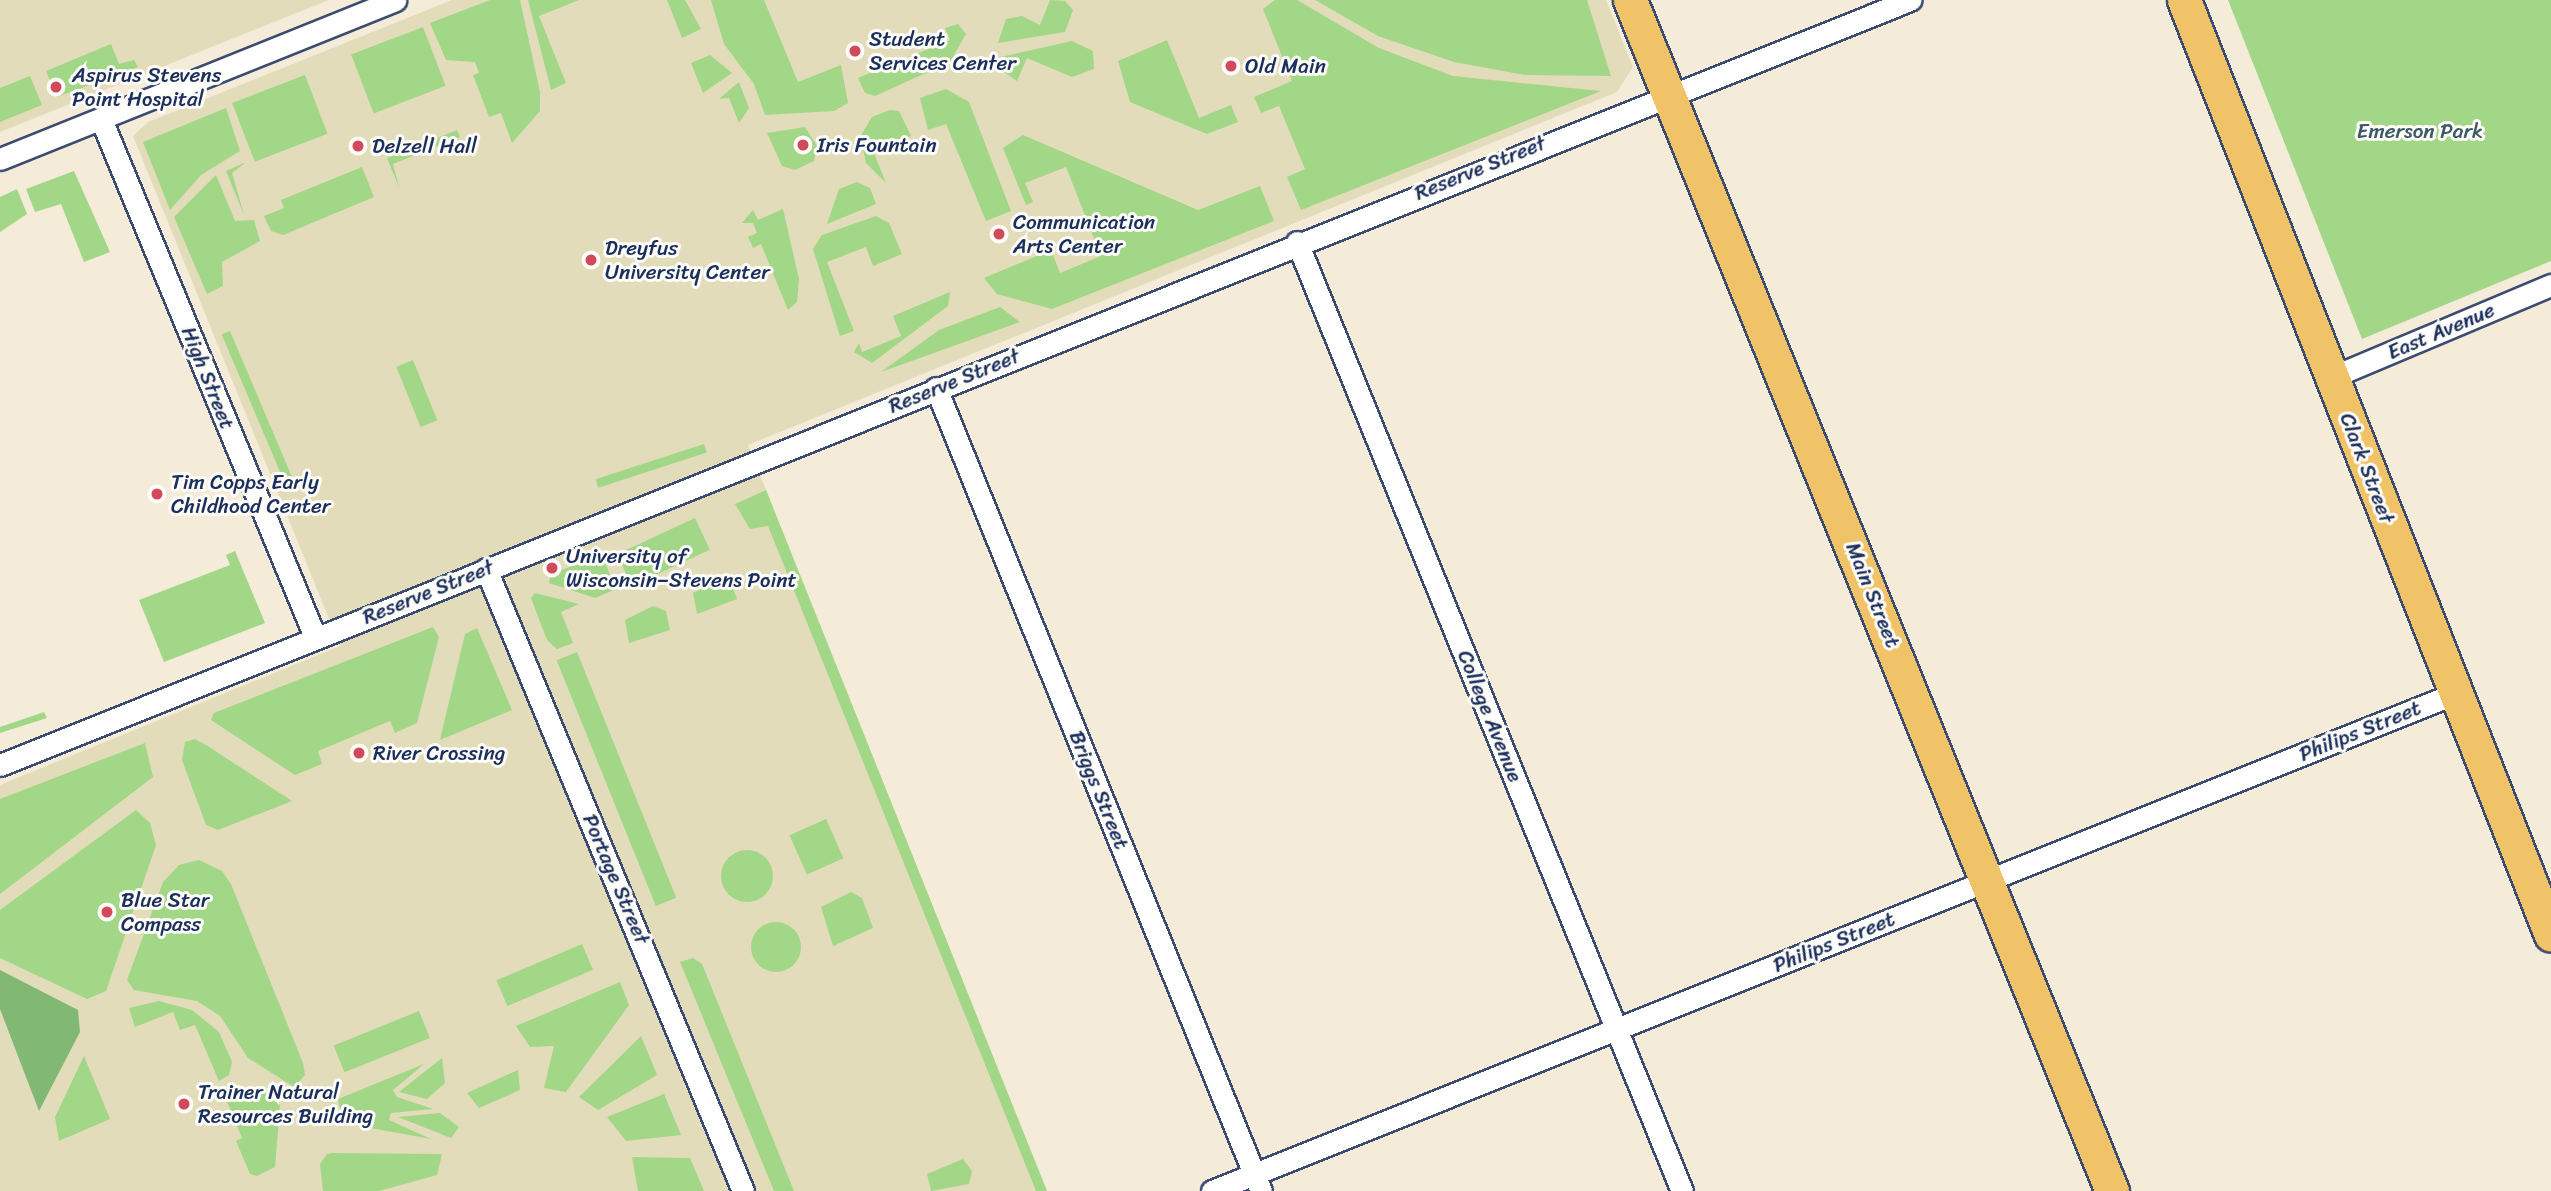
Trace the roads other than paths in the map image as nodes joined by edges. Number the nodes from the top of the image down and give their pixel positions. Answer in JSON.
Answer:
{"nodes":[{"id":1,"x":396,"y":0,"type":"edge"},
{"id":2,"x":1630,"y":0,"type":"edge"},
{"id":3,"x":1910,"y":0,"type":"edge"},
{"id":4,"x":2184,"y":0,"type":"edge"},
{"id":5,"x":1668,"y":93,"type":"junction"},
{"id":6,"x":102,"y":119,"type":"junction"},
{"id":7,"x":0,"y":159,"type":"edge"},
{"id":8,"x":1297,"y":242,"type":"junction"},
{"id":9,"x":2551,"y":285,"type":"edge"},
{"id":10,"x":2332,"y":377,"type":"junction"},
{"id":11,"x":936,"y":388,"type":"junction"},
{"id":12,"x":486,"y":569,"type":"junction"},
{"id":13,"x":315,"y":638,"type":"junction"},
{"id":14,"x":2456,"y":693,"type":"junction"},
{"id":15,"x":0,"y":765,"type":"edge"},
{"id":16,"x":1990,"y":880,"type":"junction"},
{"id":17,"x":2548,"y":917,"type":"edge"},
{"id":18,"x":1616,"y":1029,"type":"junction"},
{"id":19,"x":1258,"y":1183,"type":"edge"},
{"id":20,"x":743,"y":1191,"type":"edge"},
{"id":21,"x":1212,"y":1191,"type":"edge"},
{"id":22,"x":1682,"y":1191,"type":"edge"},
{"id":23,"x":2112,"y":1191,"type":"edge"}],
"edges":[{"from":1,"to":6,"type":"street"},
{"from":2,"to":5,"type":"main road","name":"Main Street"},
{"from":3,"to":5,"type":"street","name":"Reserve Street"},
{"from":4,"to":10,"type":"main road","name":"Clark Street"},
{"from":5,"to":8,"type":"street","name":"Reserve Street"},
{"from":5,"to":16,"type":"main road","name":"Main Street"},
{"from":6,"to":7,"type":"street"},
{"from":6,"to":13,"type":"street","name":"High Street"},
{"from":8,"to":11,"type":"street","name":"Reserve Street"},
{"from":8,"to":18,"type":"street","name":"College Avenue"},
{"from":9,"to":10,"type":"street","name":"East Avenue"},
{"from":10,"to":14,"type":"main road","name":"Clark Street"},
{"from":11,"to":12,"type":"street","name":"Reserve Street"},
{"from":11,"to":19,"type":"street","name":"Briggs Street"},
{"from":12,"to":13,"type":"street","name":"Reserve Street"},
{"from":12,"to":20,"type":"street","name":"Portage Street"},
{"from":13,"to":15,"type":"street","name":"Reserve Street"},
{"from":14,"to":16,"type":"street","name":"Philips Street"},
{"from":14,"to":17,"type":"main road","name":"Clark Street"},
{"from":16,"to":18,"type":"street","name":"Philips Street"},
{"from":16,"to":23,"type":"main road","name":"Main Street"},
{"from":18,"to":19,"type":"street","name":"Philips Street"},
{"from":18,"to":22,"type":"street","name":"College Avenue"},
{"from":19,"to":21,"type":"street","name":"Philips Street"}]}
